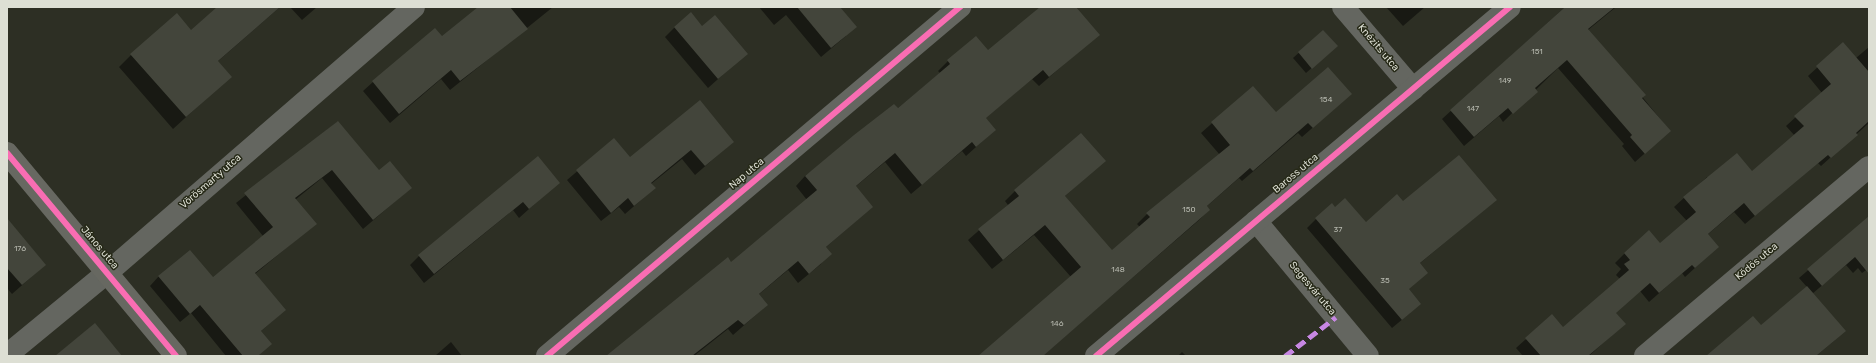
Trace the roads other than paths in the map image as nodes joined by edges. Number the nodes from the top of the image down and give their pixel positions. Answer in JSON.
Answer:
{"nodes":[{"id":1,"x":414,"y":7,"type":"edge"},
{"id":2,"x":960,"y":7,"type":"edge"},
{"id":3,"x":1343,"y":7,"type":"edge"},
{"id":4,"x":1510,"y":7,"type":"edge"},
{"id":5,"x":1413,"y":89,"type":"junction"},
{"id":6,"x":7,"y":153,"type":"edge"},
{"id":7,"x":1869,"y":167,"type":"edge"},
{"id":8,"x":1256,"y":221,"type":"junction"},
{"id":9,"x":107,"y":273,"type":"junction"},
{"id":10,"x":7,"y":355,"type":"edge"},
{"id":11,"x":176,"y":356,"type":"edge"},
{"id":12,"x":547,"y":356,"type":"edge"},
{"id":13,"x":1096,"y":356,"type":"edge"},
{"id":14,"x":1368,"y":356,"type":"edge"},
{"id":15,"x":1646,"y":356,"type":"edge"}],
"edges":[{"from":1,"to":9,"type":"street","name":"Vörösmarty utca"},
{"from":2,"to":12,"type":"street","name":"Nap utca"},
{"from":3,"to":5,"type":"street","name":"Knézits utca"},
{"from":4,"to":5,"type":"street","name":"Baross utca"},
{"from":5,"to":8,"type":"street","name":"Baross utca"},
{"from":6,"to":9,"type":"street","name":"János utca"},
{"from":7,"to":15,"type":"street","name":"Ködös utca"},
{"from":8,"to":13,"type":"street","name":"Baross utca"},
{"from":8,"to":14,"type":"street","name":"Segesvár utca"},
{"from":9,"to":10,"type":"street","name":"Vörösmarty utca"},
{"from":9,"to":11,"type":"street","name":"János utca"}]}
